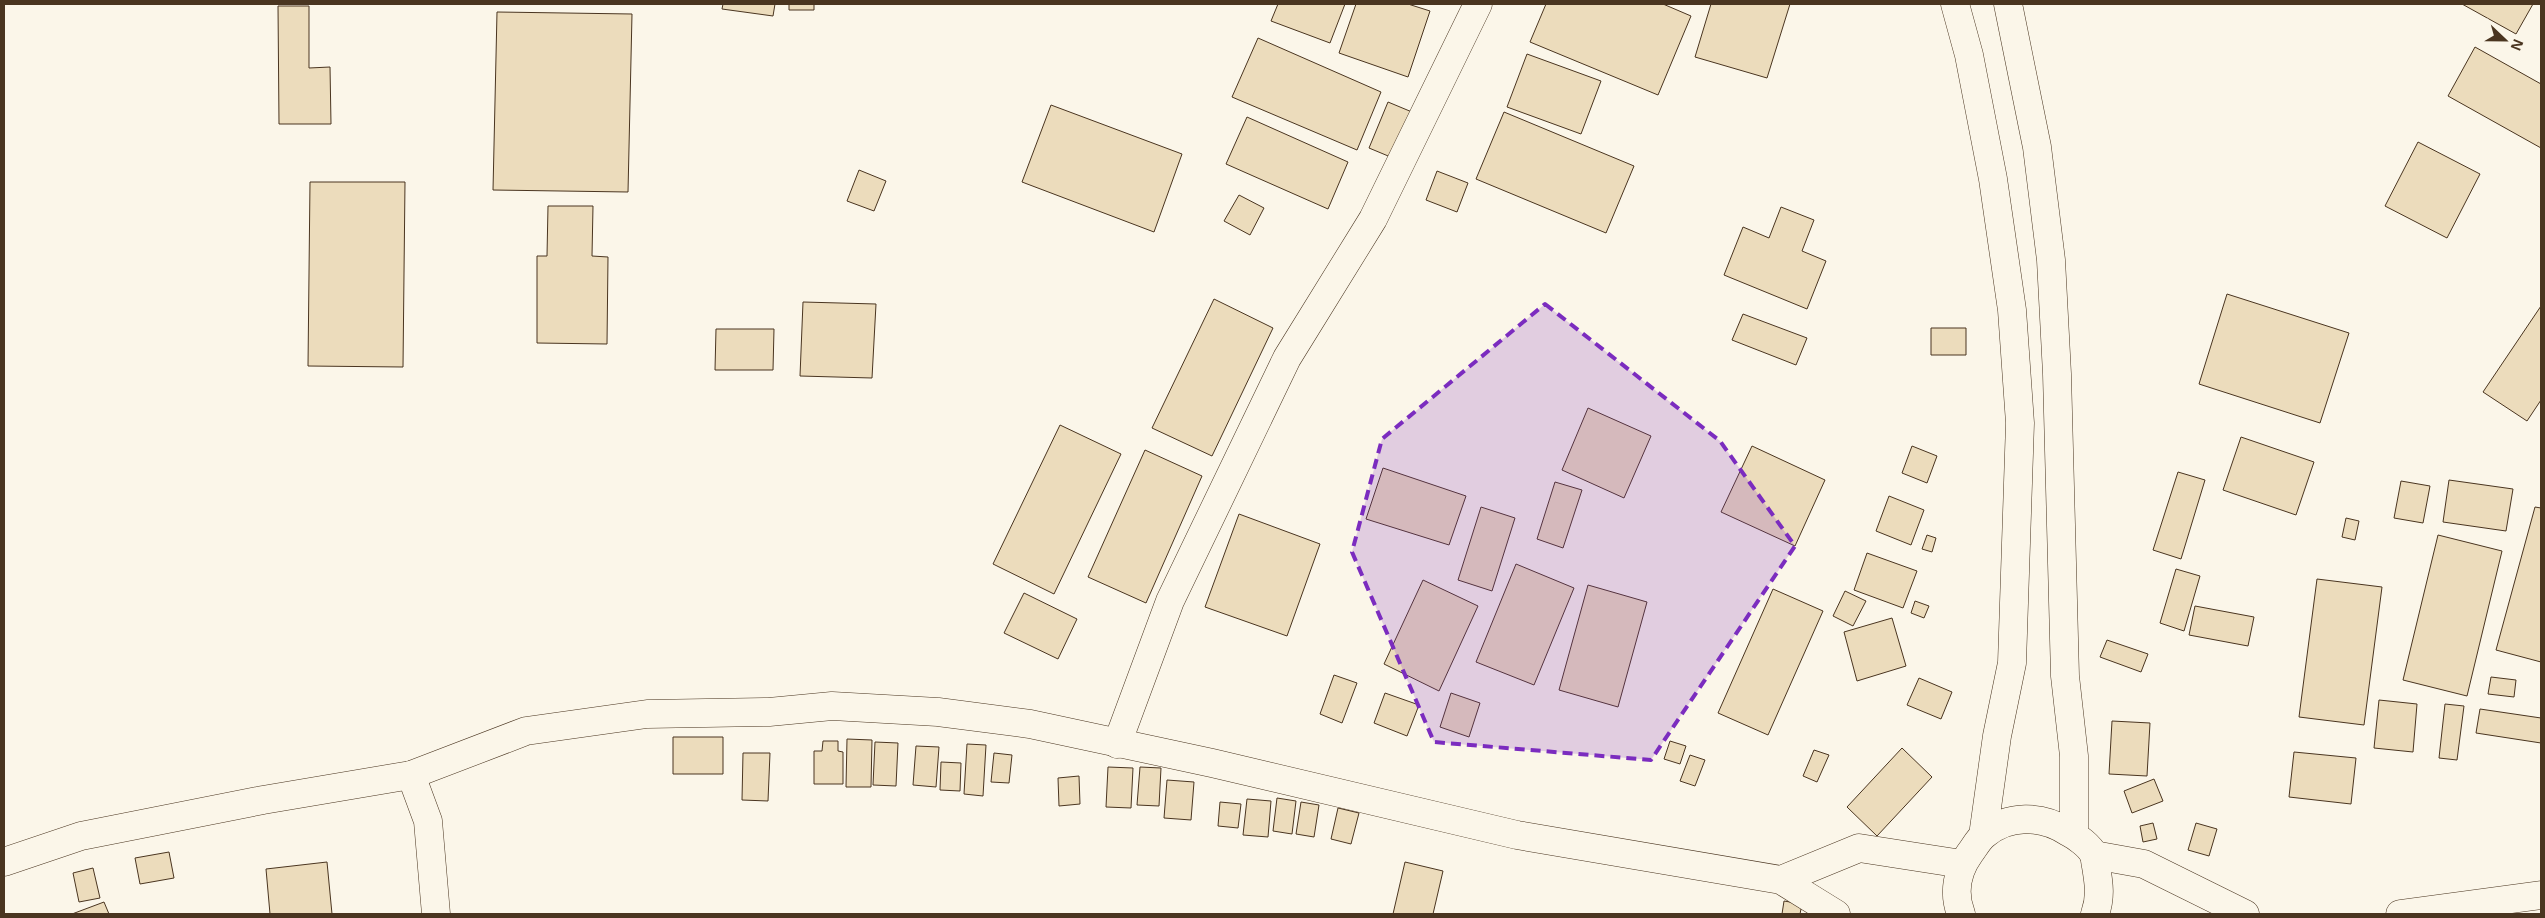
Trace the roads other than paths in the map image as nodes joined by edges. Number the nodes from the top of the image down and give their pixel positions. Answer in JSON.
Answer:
{"nodes":[{"id":1,"x":1478,"y":4,"type":"edge"},
{"id":2,"x":1955,"y":4,"type":"edge"},
{"id":3,"x":2008,"y":4,"type":"edge"},
{"id":4,"x":1117,"y":744,"type":"junction"},
{"id":5,"x":411,"y":775,"type":"junction"},
{"id":6,"x":2074,"y":835,"type":"junction"},
{"id":7,"x":1983,"y":836,"type":"junction"},
{"id":8,"x":2094,"y":855,"type":"junction"},
{"id":9,"x":4,"y":862,"type":"edge"},
{"id":10,"x":1962,"y":864,"type":"junction"},
{"id":11,"x":1781,"y":880,"type":"junction"},
{"id":12,"x":2541,"y":895,"type":"edge"},
{"id":13,"x":436,"y":914,"type":"edge"},
{"id":14,"x":1836,"y":914,"type":"edge"},
{"id":15,"x":1961,"y":914,"type":"edge"},
{"id":16,"x":2095,"y":914,"type":"edge"},
{"id":17,"x":2245,"y":914,"type":"edge"},
{"id":18,"x":2400,"y":914,"type":"edge"}],
"edges":[{"from":1,"to":4,"type":"street"},
{"from":2,"to":7,"type":"street"},
{"from":3,"to":6,"type":"street"},
{"from":4,"to":5,"type":"street"},
{"from":4,"to":11,"type":"street"},
{"from":5,"to":9,"type":"street"},
{"from":5,"to":13,"type":"street"},
{"from":6,"to":7,"type":"street"},
{"from":6,"to":8,"type":"street"},
{"from":7,"to":10,"type":"street"},
{"from":8,"to":16,"type":"street"},
{"from":8,"to":17,"type":"street"},
{"from":10,"to":11,"type":"street"},
{"from":10,"to":15,"type":"street"},
{"from":11,"to":14,"type":"street"},
{"from":12,"to":18,"type":"street"}]}
